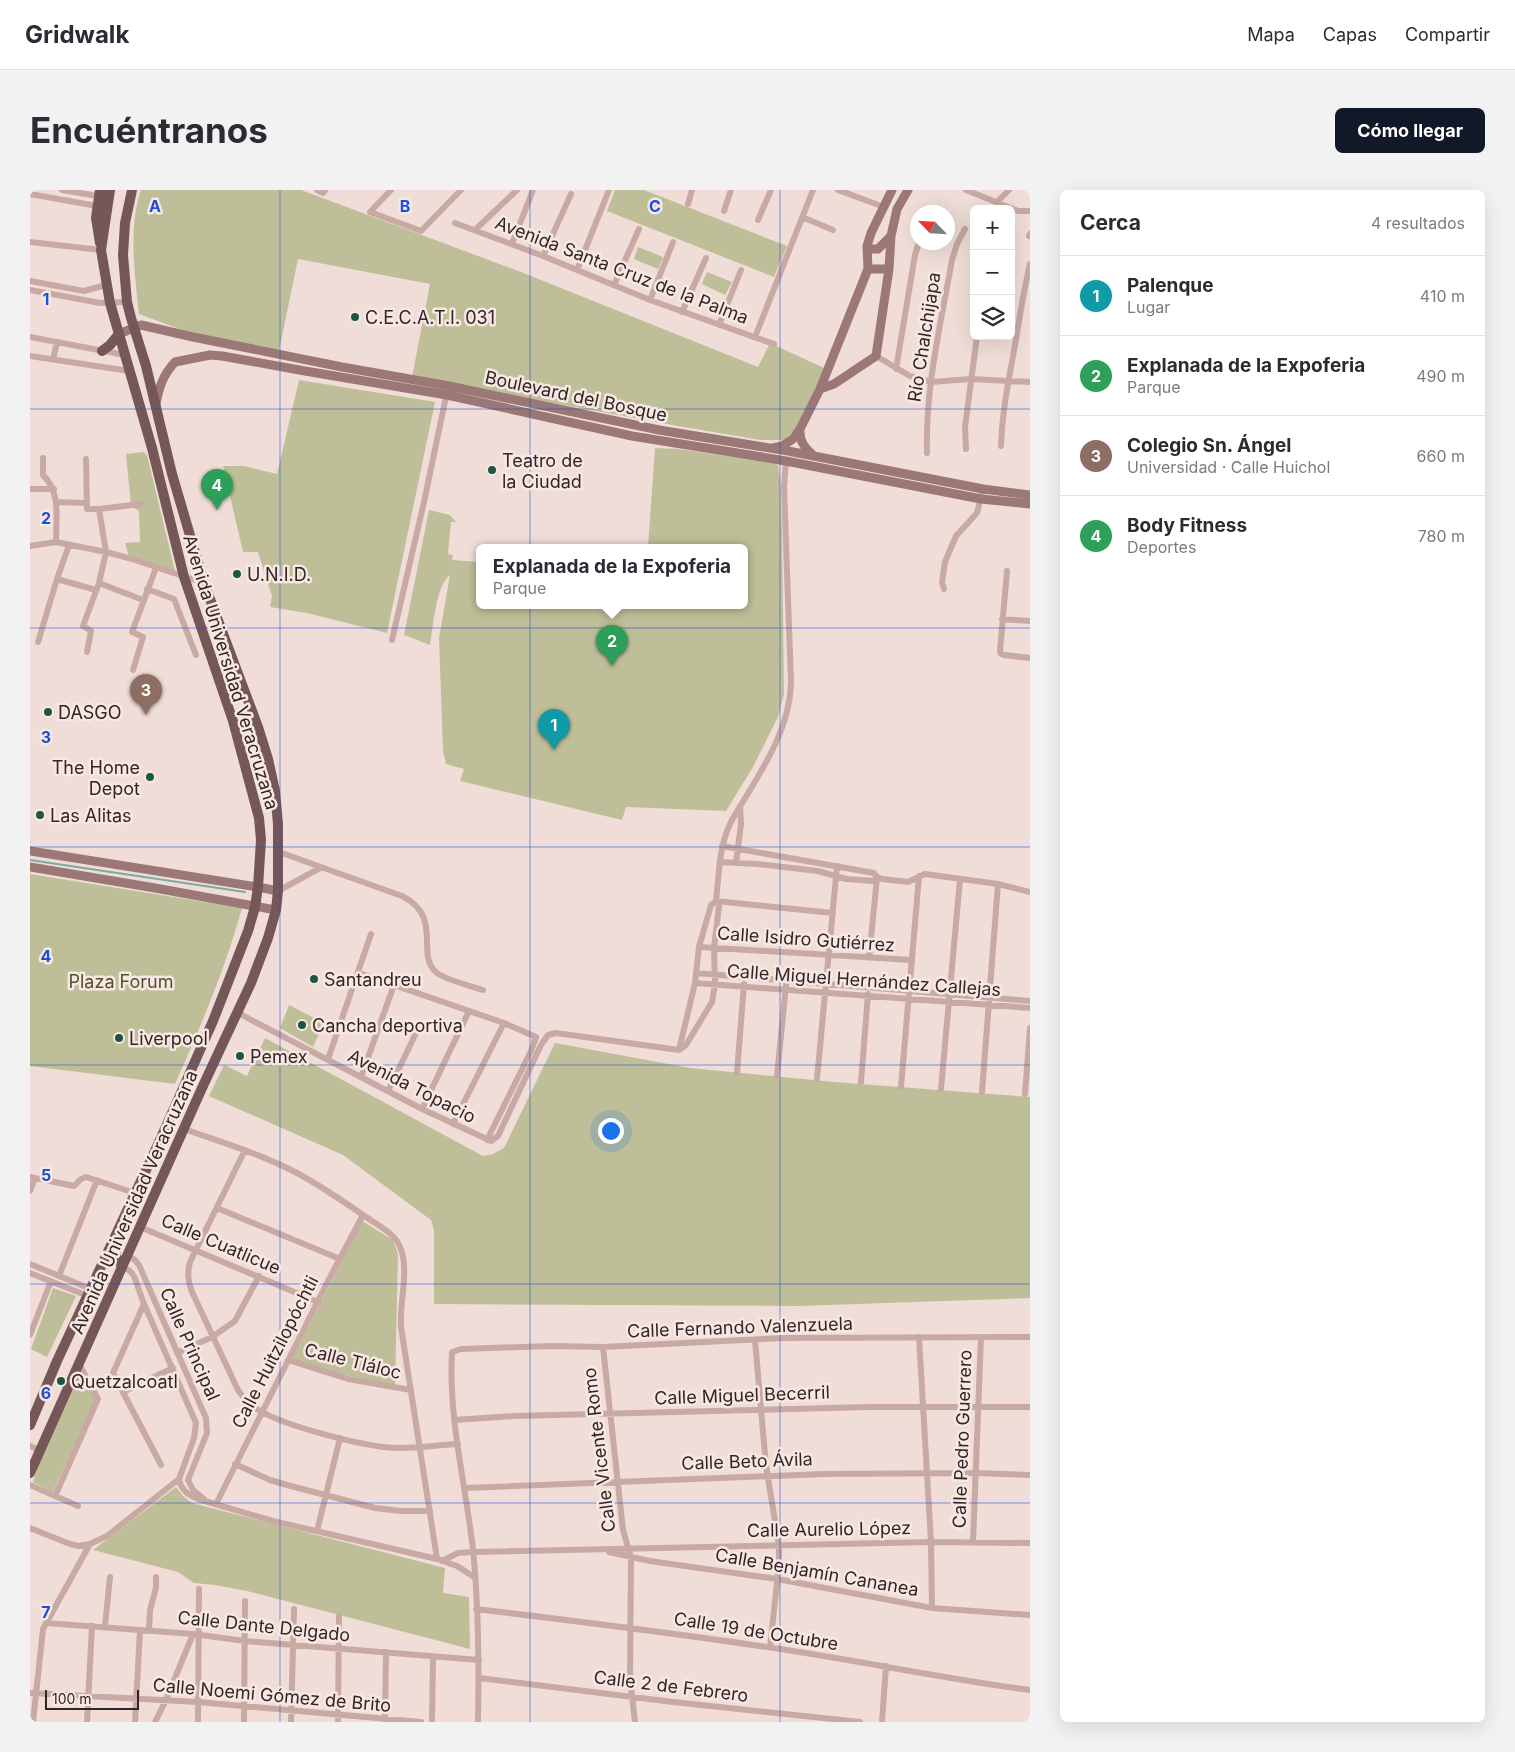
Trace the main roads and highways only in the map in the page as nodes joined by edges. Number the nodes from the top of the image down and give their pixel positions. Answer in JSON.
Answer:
{"nodes":[{"id":1,"x":110,"y":190,"type":"edge"},
{"id":2,"x":132,"y":190,"type":"edge"},
{"id":3,"x":892,"y":190,"type":"edge"},
{"id":4,"x":908,"y":190,"type":"edge"},
{"id":5,"x":98,"y":197,"type":"edge"},
{"id":6,"x":891,"y":236,"type":"junction"},
{"id":7,"x":867,"y":249,"type":"junction"},
{"id":8,"x":101,"y":250,"type":"junction"},
{"id":9,"x":888,"y":268,"type":"junction"},
{"id":10,"x":868,"y":269,"type":"junction"},
{"id":11,"x":134,"y":327,"type":"junction"},
{"id":12,"x":119,"y":334,"type":"junction"},
{"id":13,"x":193,"y":337,"type":"junction"},
{"id":14,"x":102,"y":350,"type":"road end"},
{"id":15,"x":190,"y":358,"type":"junction"},
{"id":16,"x":827,"y":370,"type":"junction"},
{"id":17,"x":839,"y":380,"type":"junction"},
{"id":18,"x":448,"y":390,"type":"junction"},
{"id":19,"x":820,"y":390,"type":"junction"},
{"id":20,"x":155,"y":407,"type":"junction"},
{"id":21,"x":800,"y":429,"type":"junction"},
{"id":22,"x":674,"y":433,"type":"junction"},
{"id":23,"x":673,"y":443,"type":"junction"},
{"id":24,"x":770,"y":448,"type":"junction"},
{"id":25,"x":814,"y":456,"type":"junction"},
{"id":26,"x":157,"y":469,"type":"junction"},
{"id":27,"x":932,"y":479,"type":"junction"},
{"id":28,"x":930,"y":489,"type":"junction"},
{"id":29,"x":178,"y":495,"type":"junction"},
{"id":30,"x":1030,"y":495,"type":"edge"},
{"id":31,"x":1030,"y":504,"type":"edge"},
{"id":32,"x":30,"y":851,"type":"edge"},
{"id":33,"x":30,"y":867,"type":"edge"},
{"id":34,"x":258,"y":886,"type":"junction"},
{"id":35,"x":278,"y":891,"type":"junction"},
{"id":36,"x":255,"y":907,"type":"junction"},
{"id":37,"x":276,"y":910,"type":"junction"},
{"id":38,"x":135,"y":1193,"type":"junction"},
{"id":39,"x":119,"y":1263,"type":"junction"},
{"id":40,"x":102,"y":1267,"type":"junction"},
{"id":41,"x":114,"y":1282,"type":"junction"},
{"id":42,"x":30,"y":1426,"type":"edge"},
{"id":43,"x":36,"y":1456,"type":"edge"},
{"id":44,"x":30,"y":1473,"type":"edge"}],
"edges":[{"from":1,"to":8,"type":"main road","name":"Avenida Universidad Veracruzana"},
{"from":2,"to":11,"type":"main road","name":"Avenida Universidad Veracruzana"},
{"from":3,"to":7,"type":"main road"},
{"from":4,"to":6,"type":"main road"},
{"from":5,"to":8,"type":"main road"},
{"from":6,"to":7,"type":"main road"},
{"from":6,"to":9,"type":"main road"},
{"from":7,"to":10,"type":"main road"},
{"from":8,"to":12,"type":"main road","name":"Avenida Universidad Veracruzana"},
{"from":9,"to":10,"type":"main road"},
{"from":9,"to":17,"type":"main road"},
{"from":10,"to":16,"type":"main road"},
{"from":11,"to":12,"type":"main road","name":"Boulevard del Bosque"},
{"from":11,"to":13,"type":"main road","name":"Boulevard del Bosque"},
{"from":11,"to":20,"type":"main road","name":"Avenida Universidad Veracruzana"},
{"from":12,"to":14,"type":"main road"},
{"from":12,"to":26,"type":"main road","name":"Avenida Universidad Veracruzana"},
{"from":13,"to":15,"type":"main road"},
{"from":13,"to":18,"type":"main road","name":"Boulevard del Bosque"},
{"from":15,"to":18,"type":"main road","name":"Boulevard del Bosque"},
{"from":15,"to":20,"type":"main road","name":"Boulevard del Bosque"},
{"from":16,"to":17,"type":"main road"},
{"from":16,"to":19,"type":"main road"},
{"from":17,"to":19,"type":"main road"},
{"from":18,"to":22,"type":"main road","name":"Boulevard del Bosque"},
{"from":18,"to":23,"type":"main road","name":"Boulevard del Bosque"},
{"from":19,"to":21,"type":"main road"},
{"from":20,"to":29,"type":"main road","name":"Avenida Universidad Veracruzana"},
{"from":21,"to":24,"type":"main road"},
{"from":21,"to":25,"type":"main road"},
{"from":22,"to":23,"type":"main road"},
{"from":22,"to":24,"type":"main road","name":"Boulevard del Bosque"},
{"from":23,"to":28,"type":"main road","name":"Boulevard del Bosque"},
{"from":24,"to":25,"type":"main road","name":"Boulevard del Bosque"},
{"from":25,"to":27,"type":"main road","name":"Boulevard del Bosque"},
{"from":26,"to":29,"type":"main road"},
{"from":26,"to":34,"type":"main road","name":"Avenida Universidad Veracruzana"},
{"from":27,"to":28,"type":"main road"},
{"from":27,"to":30,"type":"main road","name":"Boulevard del Bosque"},
{"from":28,"to":31,"type":"main road","name":"Boulevard del Bosque"},
{"from":29,"to":35,"type":"main road","name":"Avenida Universidad Veracruzana"},
{"from":32,"to":34,"type":"main road"},
{"from":33,"to":36,"type":"main road"},
{"from":34,"to":35,"type":"main road"},
{"from":34,"to":36,"type":"main road","name":"Avenida Universidad Veracruzana"},
{"from":35,"to":37,"type":"main road","name":"Avenida Universidad Veracruzana"},
{"from":36,"to":37,"type":"main road"},
{"from":36,"to":38,"type":"main road","name":"Avenida Universidad Veracruzana"},
{"from":37,"to":39,"type":"main road","name":"Avenida Universidad Veracruzana"},
{"from":38,"to":39,"type":"main road"},
{"from":38,"to":40,"type":"main road","name":"Avenida Universidad Veracruzana"},
{"from":39,"to":40,"type":"main road"},
{"from":39,"to":41,"type":"main road","name":"Avenida Universidad Veracruzana"},
{"from":40,"to":41,"type":"main road"},
{"from":40,"to":42,"type":"main road","name":"Avenida Universidad Veracruzana"},
{"from":41,"to":43,"type":"main road","name":"Avenida Universidad Veracruzana"},
{"from":43,"to":44,"type":"main road","name":"Avenida Universidad Veracruzana"}]}
